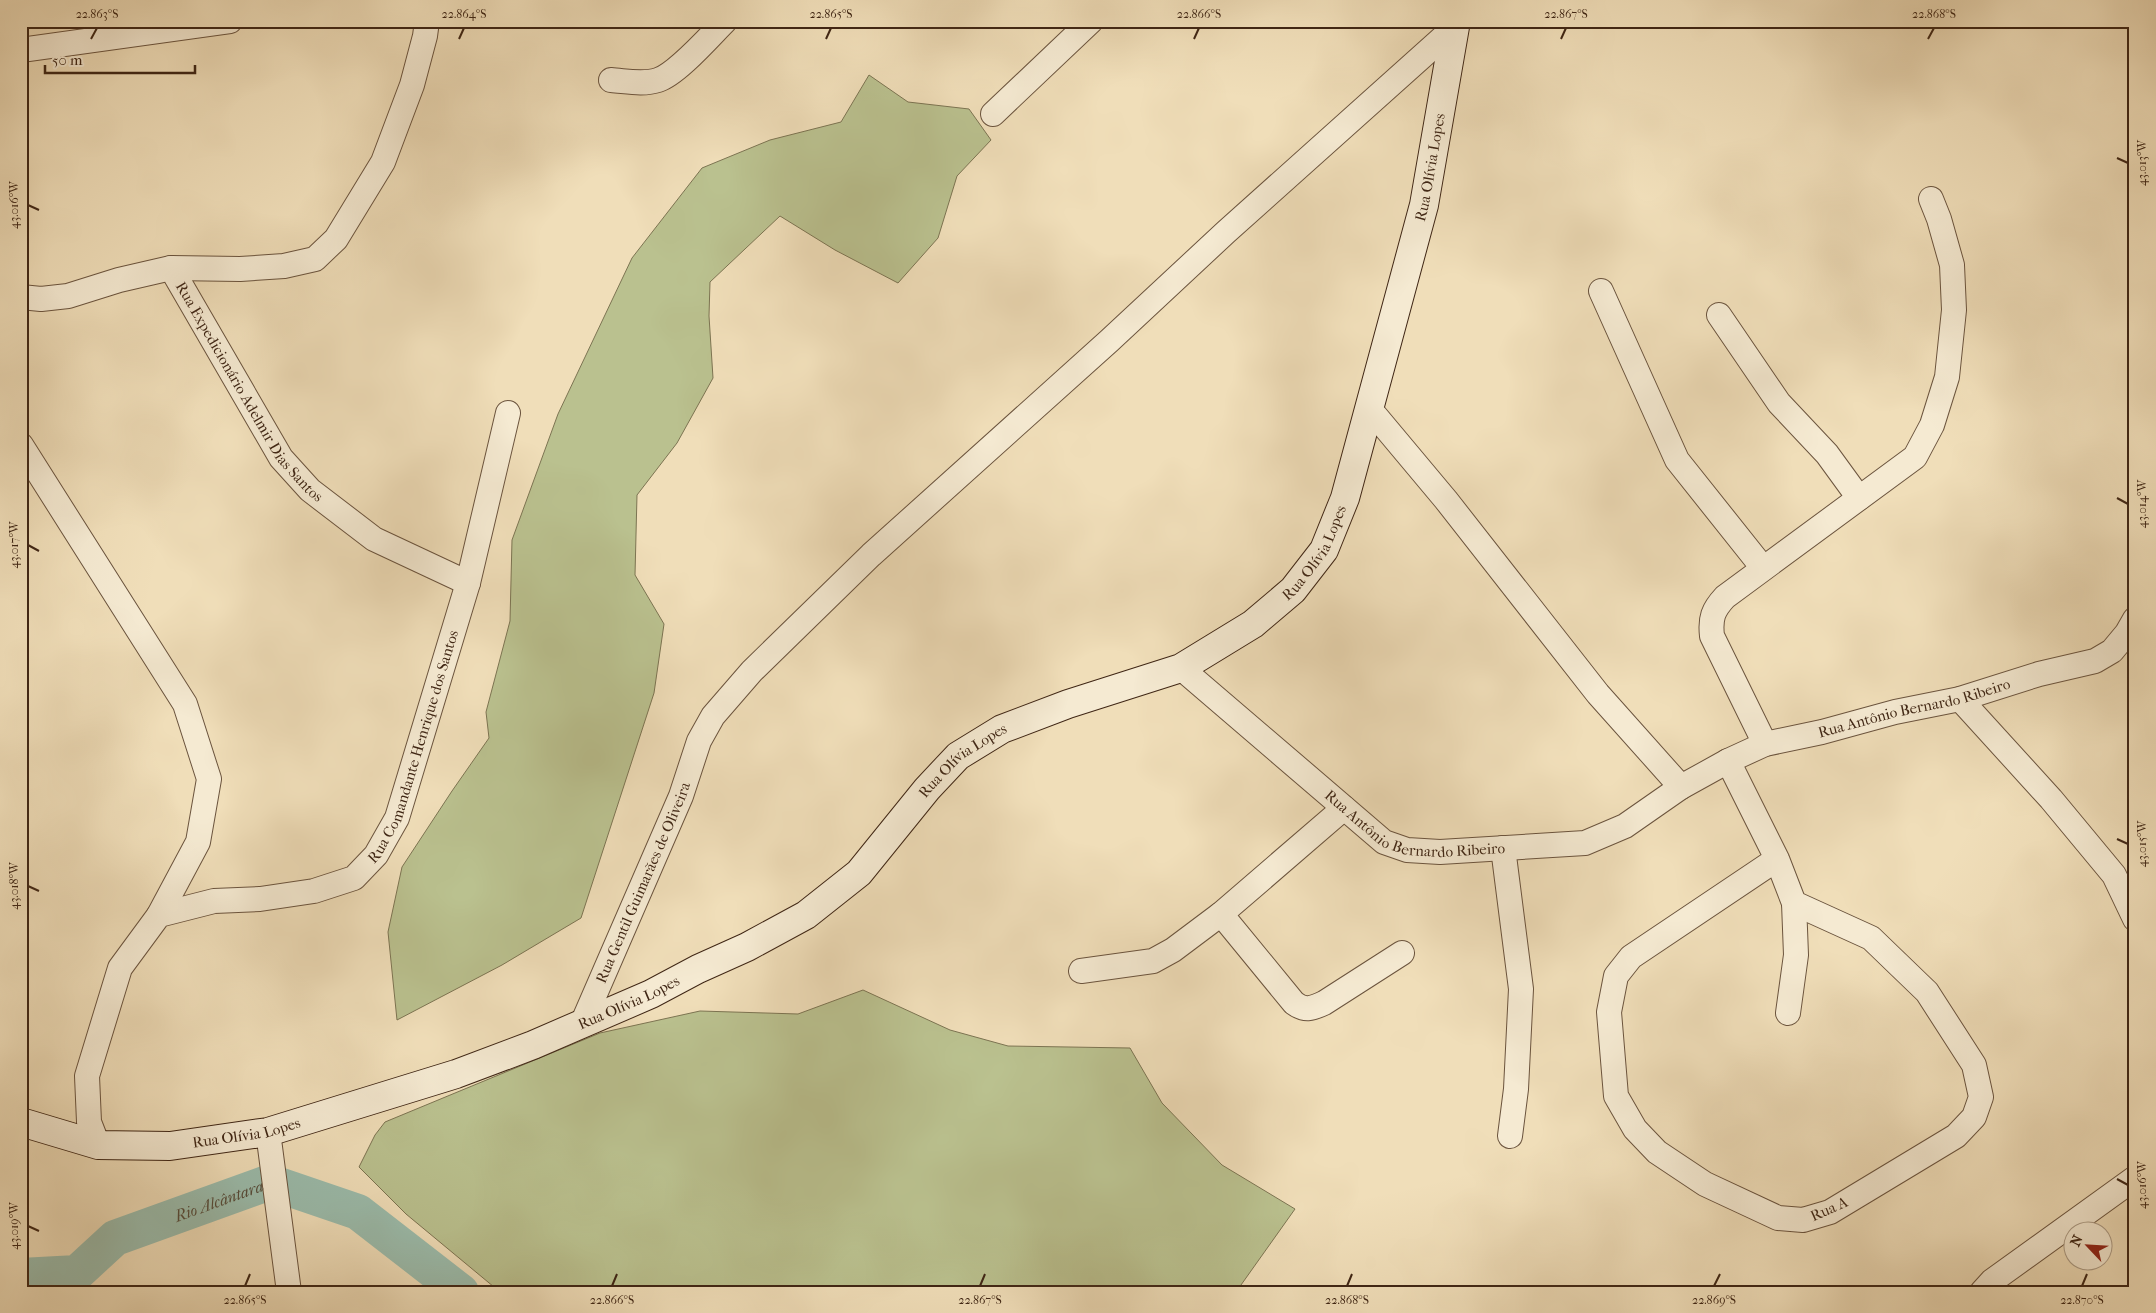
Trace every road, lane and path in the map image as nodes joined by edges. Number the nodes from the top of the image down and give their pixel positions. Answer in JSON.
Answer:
{"nodes":[{"id":1,"x":230,"y":21,"type":"edge"},
{"id":2,"x":427,"y":21,"type":"edge"},
{"id":3,"x":725,"y":21,"type":"edge"},
{"id":4,"x":1091,"y":21,"type":"edge"},
{"id":5,"x":1456,"y":24,"type":"edge"},
{"id":6,"x":21,"y":50,"type":"edge"},
{"id":7,"x":611,"y":80,"type":"dead end"},
{"id":8,"x":993,"y":114,"type":"dead end"},
{"id":9,"x":1931,"y":199,"type":"dead end"},
{"id":10,"x":171,"y":268,"type":"junction"},
{"id":11,"x":1602,"y":291,"type":"dead end"},
{"id":12,"x":21,"y":297,"type":"edge"},
{"id":13,"x":1719,"y":315,"type":"dead end"},
{"id":14,"x":1369,"y":408,"type":"junction"},
{"id":15,"x":508,"y":413,"type":"dead end"},
{"id":16,"x":21,"y":445,"type":"edge"},
{"id":17,"x":1859,"y":498,"type":"junction"},
{"id":18,"x":1763,"y":568,"type":"junction"},
{"id":19,"x":468,"y":583,"type":"junction"},
{"id":20,"x":2135,"y":619,"type":"edge"},
{"id":21,"x":1181,"y":668,"type":"junction"},
{"id":22,"x":1960,"y":699,"type":"junction"},
{"id":23,"x":1765,"y":744,"type":"junction"},
{"id":24,"x":1728,"y":761,"type":"junction"},
{"id":25,"x":1681,"y":787,"type":"junction"},
{"id":26,"x":1344,"y":808,"type":"junction"},
{"id":27,"x":1503,"y":848,"type":"junction"},
{"id":28,"x":1777,"y":859,"type":"junction"},
{"id":29,"x":1794,"y":903,"type":"junction"},
{"id":30,"x":1220,"y":914,"type":"junction"},
{"id":31,"x":159,"y":915,"type":"junction"},
{"id":32,"x":2135,"y":919,"type":"edge"},
{"id":33,"x":1402,"y":953,"type":"dead end"},
{"id":34,"x":1081,"y":970,"type":"dead end"},
{"id":35,"x":1788,"y":1013,"type":"dead end"},
{"id":36,"x":582,"y":1024,"type":"junction"},
{"id":37,"x":21,"y":1122,"type":"edge"},
{"id":38,"x":268,"y":1132,"type":"junction"},
{"id":39,"x":1510,"y":1136,"type":"dead end"},
{"id":40,"x":98,"y":1145,"type":"junction"},
{"id":41,"x":2135,"y":1178,"type":"edge"},
{"id":42,"x":289,"y":1292,"type":"edge"},
{"id":43,"x":1982,"y":1292,"type":"edge"}],
"edges":[{"from":1,"to":6,"type":"street"},
{"from":2,"to":10,"type":"street"},
{"from":3,"to":7,"type":"street"},
{"from":4,"to":8,"type":"street"},
{"from":5,"to":14,"type":"street","name":"Rua Olívia Lopes"},
{"from":5,"to":36,"type":"street","name":"Rua Gentil Guimarães de Oliveira"},
{"from":9,"to":17,"type":"street"},
{"from":10,"to":12,"type":"street","name":"Rua Expedicionário Adelmir Dias Santos"},
{"from":10,"to":19,"type":"street","name":"Rua Expedicionário Adelmir Dias Santos"},
{"from":11,"to":18,"type":"street"},
{"from":13,"to":17,"type":"street"},
{"from":14,"to":21,"type":"street","name":"Rua Olívia Lopes"},
{"from":14,"to":25,"type":"street"},
{"from":15,"to":19,"type":"street","name":"Rua Comandante Henrique dos Santos"},
{"from":16,"to":31,"type":"street"},
{"from":17,"to":18,"type":"street"},
{"from":18,"to":23,"type":"street"},
{"from":19,"to":31,"type":"street","name":"Rua Comandante Henrique dos Santos"},
{"from":20,"to":22,"type":"street","name":"Rua Antônio Bernardo Ribeiro"},
{"from":21,"to":26,"type":"street","name":"Rua Antônio Bernardo Ribeiro"},
{"from":21,"to":36,"type":"street","name":"Rua Olívia Lopes"},
{"from":22,"to":23,"type":"street","name":"Rua Antônio Bernardo Ribeiro"},
{"from":22,"to":32,"type":"street"},
{"from":23,"to":24,"type":"street","name":"Rua Antônio Bernardo Ribeiro"},
{"from":24,"to":25,"type":"street","name":"Rua Antônio Bernardo Ribeiro"},
{"from":24,"to":28,"type":"street"},
{"from":25,"to":27,"type":"street","name":"Rua Antônio Bernardo Ribeiro"},
{"from":26,"to":27,"type":"street","name":"Rua Antônio Bernardo Ribeiro"},
{"from":26,"to":30,"type":"street"},
{"from":27,"to":39,"type":"street"},
{"from":28,"to":29,"type":"street"},
{"from":28,"to":29,"type":"street","name":"Rua A"},
{"from":29,"to":35,"type":"street"},
{"from":30,"to":33,"type":"street"},
{"from":30,"to":34,"type":"street"},
{"from":31,"to":40,"type":"street"},
{"from":36,"to":38,"type":"street","name":"Rua Olívia Lopes"},
{"from":37,"to":40,"type":"street","name":"Rua Olívia Lopes"},
{"from":38,"to":40,"type":"street","name":"Rua Olívia Lopes"},
{"from":38,"to":42,"type":"street"},
{"from":41,"to":43,"type":"street"}]}
